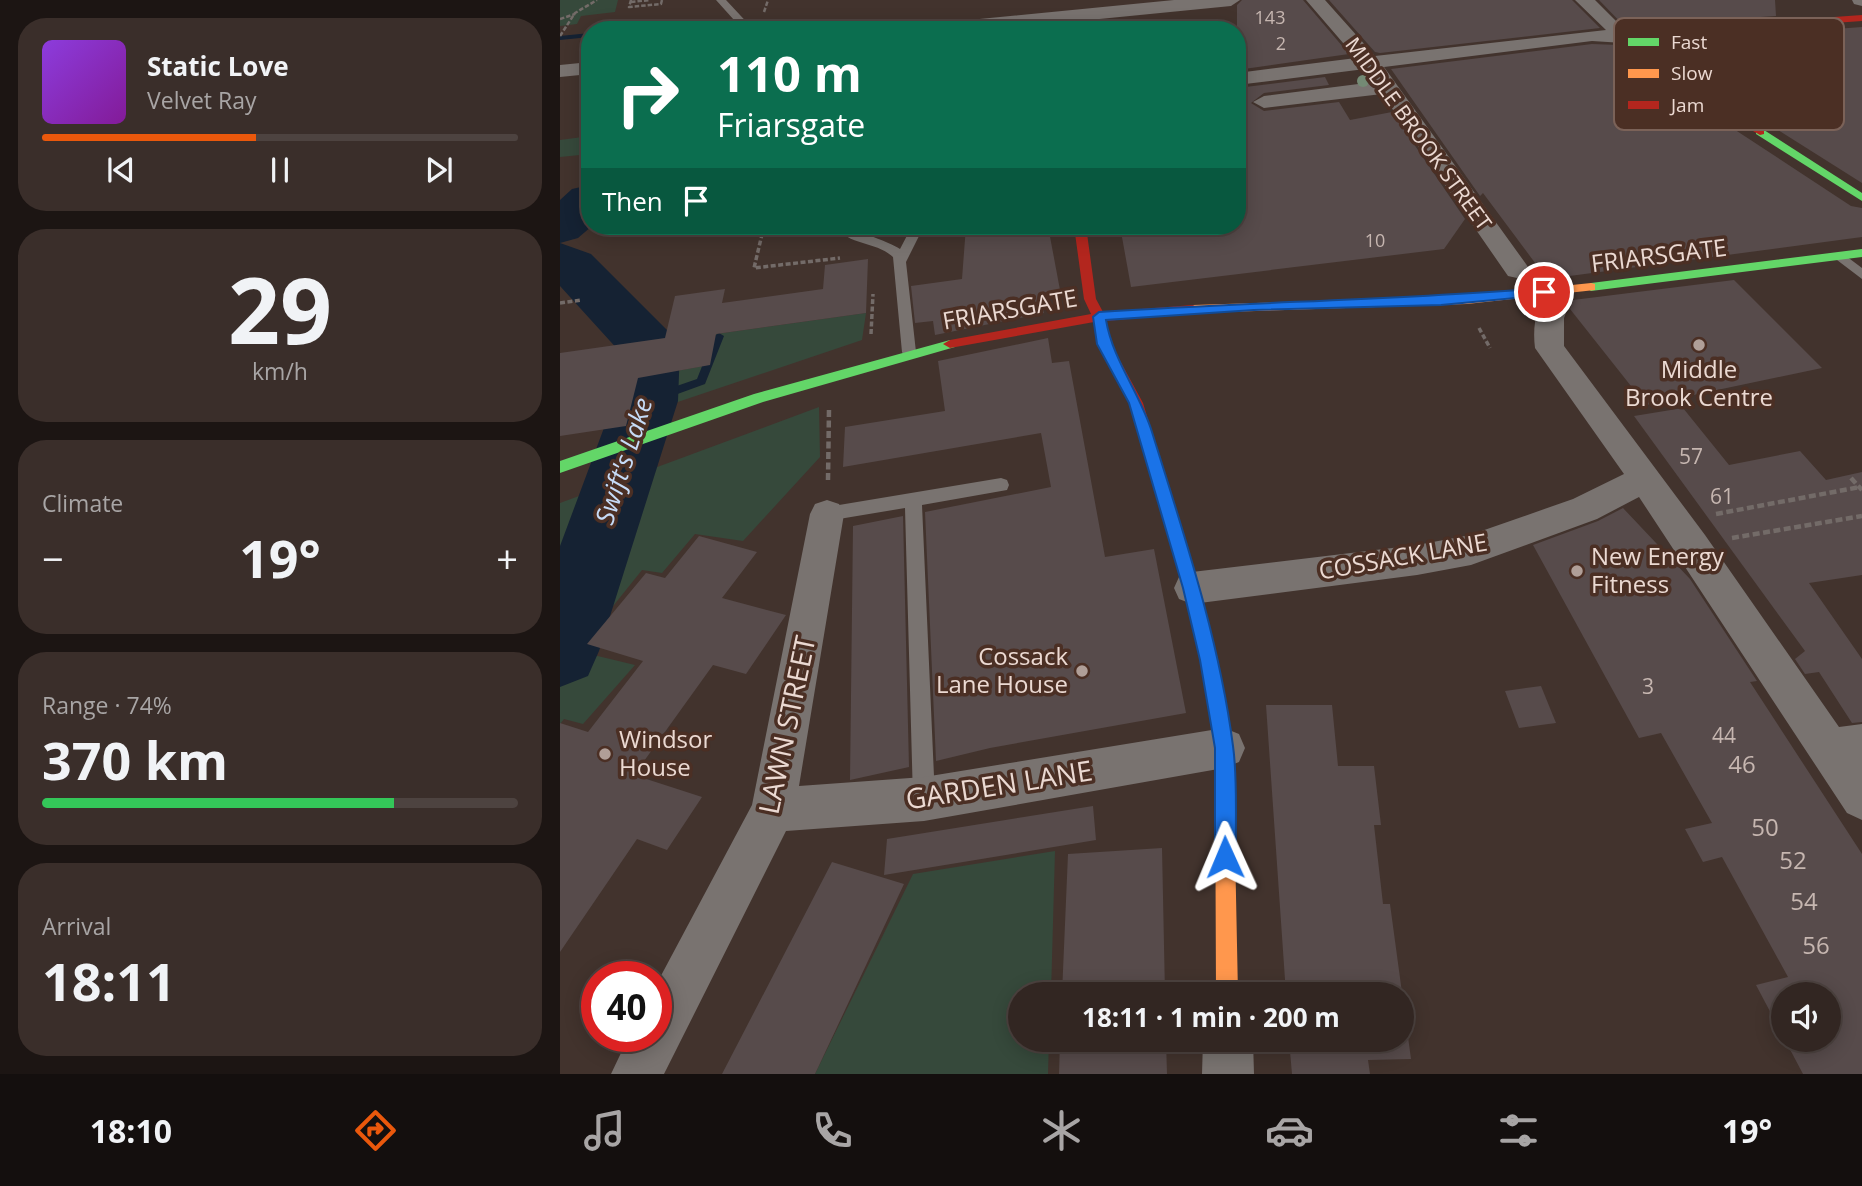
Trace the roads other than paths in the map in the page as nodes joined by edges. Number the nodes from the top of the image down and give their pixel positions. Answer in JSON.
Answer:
{"nodes":[{"id":1,"x":721,"y":0,"type":"edge"},
{"id":2,"x":1013,"y":0,"type":"edge"},
{"id":3,"x":1231,"y":0,"type":"edge"},
{"id":4,"x":1315,"y":0,"type":"edge"},
{"id":5,"x":1584,"y":0,"type":"edge"},
{"id":6,"x":1862,"y":18,"type":"edge"},
{"id":7,"x":1844,"y":19,"type":"edge"},
{"id":8,"x":741,"y":21,"type":"edge"},
{"id":9,"x":1012,"y":21,"type":"edge"},
{"id":10,"x":1076,"y":21,"type":"edge"},
{"id":11,"x":1614,"y":27,"type":"edge"},
{"id":12,"x":1614,"y":35,"type":"tunnel mouth"},
{"id":13,"x":561,"y":36,"type":"edge"},
{"id":14,"x":581,"y":45,"type":"edge"},
{"id":15,"x":1370,"y":62,"type":"junction"},
{"id":16,"x":581,"y":69,"type":"edge"},
{"id":17,"x":560,"y":71,"type":"edge"},
{"id":18,"x":1246,"y":78,"type":"edge"},
{"id":19,"x":1388,"y":87,"type":"junction"},
{"id":20,"x":1264,"y":102,"type":"dead end"},
{"id":21,"x":1756,"y":130,"type":"edge"},
{"id":22,"x":1862,"y":198,"type":"edge"},
{"id":23,"x":851,"y":235,"type":"edge"},
{"id":24,"x":867,"y":235,"type":"edge"},
{"id":25,"x":914,"y":235,"type":"edge"},
{"id":26,"x":1081,"y":235,"type":"edge"},
{"id":27,"x":874,"y":243,"type":"junction"},
{"id":28,"x":1862,"y":253,"type":"edge"},
{"id":29,"x":1842,"y":257,"type":"junction"},
{"id":30,"x":901,"y":260,"type":"junction"},
{"id":31,"x":1517,"y":270,"type":"joint"},
{"id":32,"x":1862,"y":275,"type":"edge"},
{"id":33,"x":1560,"y":291,"type":"junction"},
{"id":34,"x":1529,"y":292,"type":"junction"},
{"id":35,"x":1099,"y":317,"type":"junction"},
{"id":36,"x":909,"y":352,"type":"junction"},
{"id":37,"x":564,"y":466,"type":"edge"},
{"id":38,"x":1644,"y":479,"type":"junction"},
{"id":39,"x":1001,"y":485,"type":"dead end"},
{"id":40,"x":913,"y":499,"type":"junction"},
{"id":41,"x":827,"y":514,"type":"joint"},
{"id":42,"x":1192,"y":588,"type":"junction"},
{"id":43,"x":1846,"y":746,"type":"edge"},
{"id":44,"x":1224,"y":748,"type":"junction"},
{"id":45,"x":1862,"y":798,"type":"edge"},
{"id":46,"x":924,"y":799,"type":"junction"},
{"id":47,"x":773,"y":810,"type":"junction"},
{"id":48,"x":1227,"y":982,"type":"edge"},
{"id":49,"x":1228,"y":1052,"type":"edge"},
{"id":50,"x":637,"y":1074,"type":"edge"},
{"id":51,"x":1228,"y":1074,"type":"edge"}],
"edges":[{"from":1,"to":8,"type":"lane"},
{"from":2,"to":9,"type":"street"},
{"from":3,"to":10,"type":"street"},
{"from":4,"to":15,"type":"street","name":"MIDDLE BROOK STREET"},
{"from":5,"to":11,"type":"street"},
{"from":6,"to":7,"type":"main road"},
{"from":12,"to":15,"type":"street"},
{"from":13,"to":14,"type":"street"},
{"from":15,"to":18,"type":"street"},
{"from":15,"to":19,"type":"street","name":"MIDDLE BROOK STREET"},
{"from":16,"to":17,"type":"street"},
{"from":19,"to":20,"type":"street"},
{"from":19,"to":31,"type":"street","name":"MIDDLE BROOK STREET"},
{"from":21,"to":22,"type":"main road"},
{"from":23,"to":27,"type":"lane"},
{"from":24,"to":27,"type":"lane"},
{"from":25,"to":30,"type":"lane"},
{"from":26,"to":35,"type":"main road"},
{"from":27,"to":30,"type":"lane"},
{"from":28,"to":29,"type":"main road","name":"FRIARSGATE"},
{"from":29,"to":32,"type":"lane"},
{"from":29,"to":33,"type":"main road","name":"FRIARSGATE"},
{"from":30,"to":36,"type":"lane"},
{"from":31,"to":34,"type":"lane"},
{"from":33,"to":34,"type":"main road","name":"FRIARSGATE"},
{"from":33,"to":38,"type":"street"},
{"from":34,"to":35,"type":"main road","name":"FRIARSGATE"},
{"from":35,"to":36,"type":"main road","name":"FRIARSGATE"},
{"from":35,"to":42,"type":"main road"},
{"from":36,"to":37,"type":"main road","name":"FRIARSGATE"},
{"from":38,"to":42,"type":"street","name":"COSSACK LANE"},
{"from":38,"to":43,"type":"street"},
{"from":39,"to":40,"type":"lane"},
{"from":40,"to":41,"type":"lane"},
{"from":40,"to":46,"type":"lane"},
{"from":41,"to":47,"type":"street","name":"LAWN STREET"},
{"from":42,"to":44,"type":"main road"},
{"from":43,"to":45,"type":"street"},
{"from":44,"to":46,"type":"street","name":"GARDEN LANE"},
{"from":44,"to":48,"type":"main road"},
{"from":46,"to":47,"type":"street","name":"GARDEN LANE"},
{"from":47,"to":50,"type":"street","name":"LAWN STREET"},
{"from":49,"to":51,"type":"street"}]}
